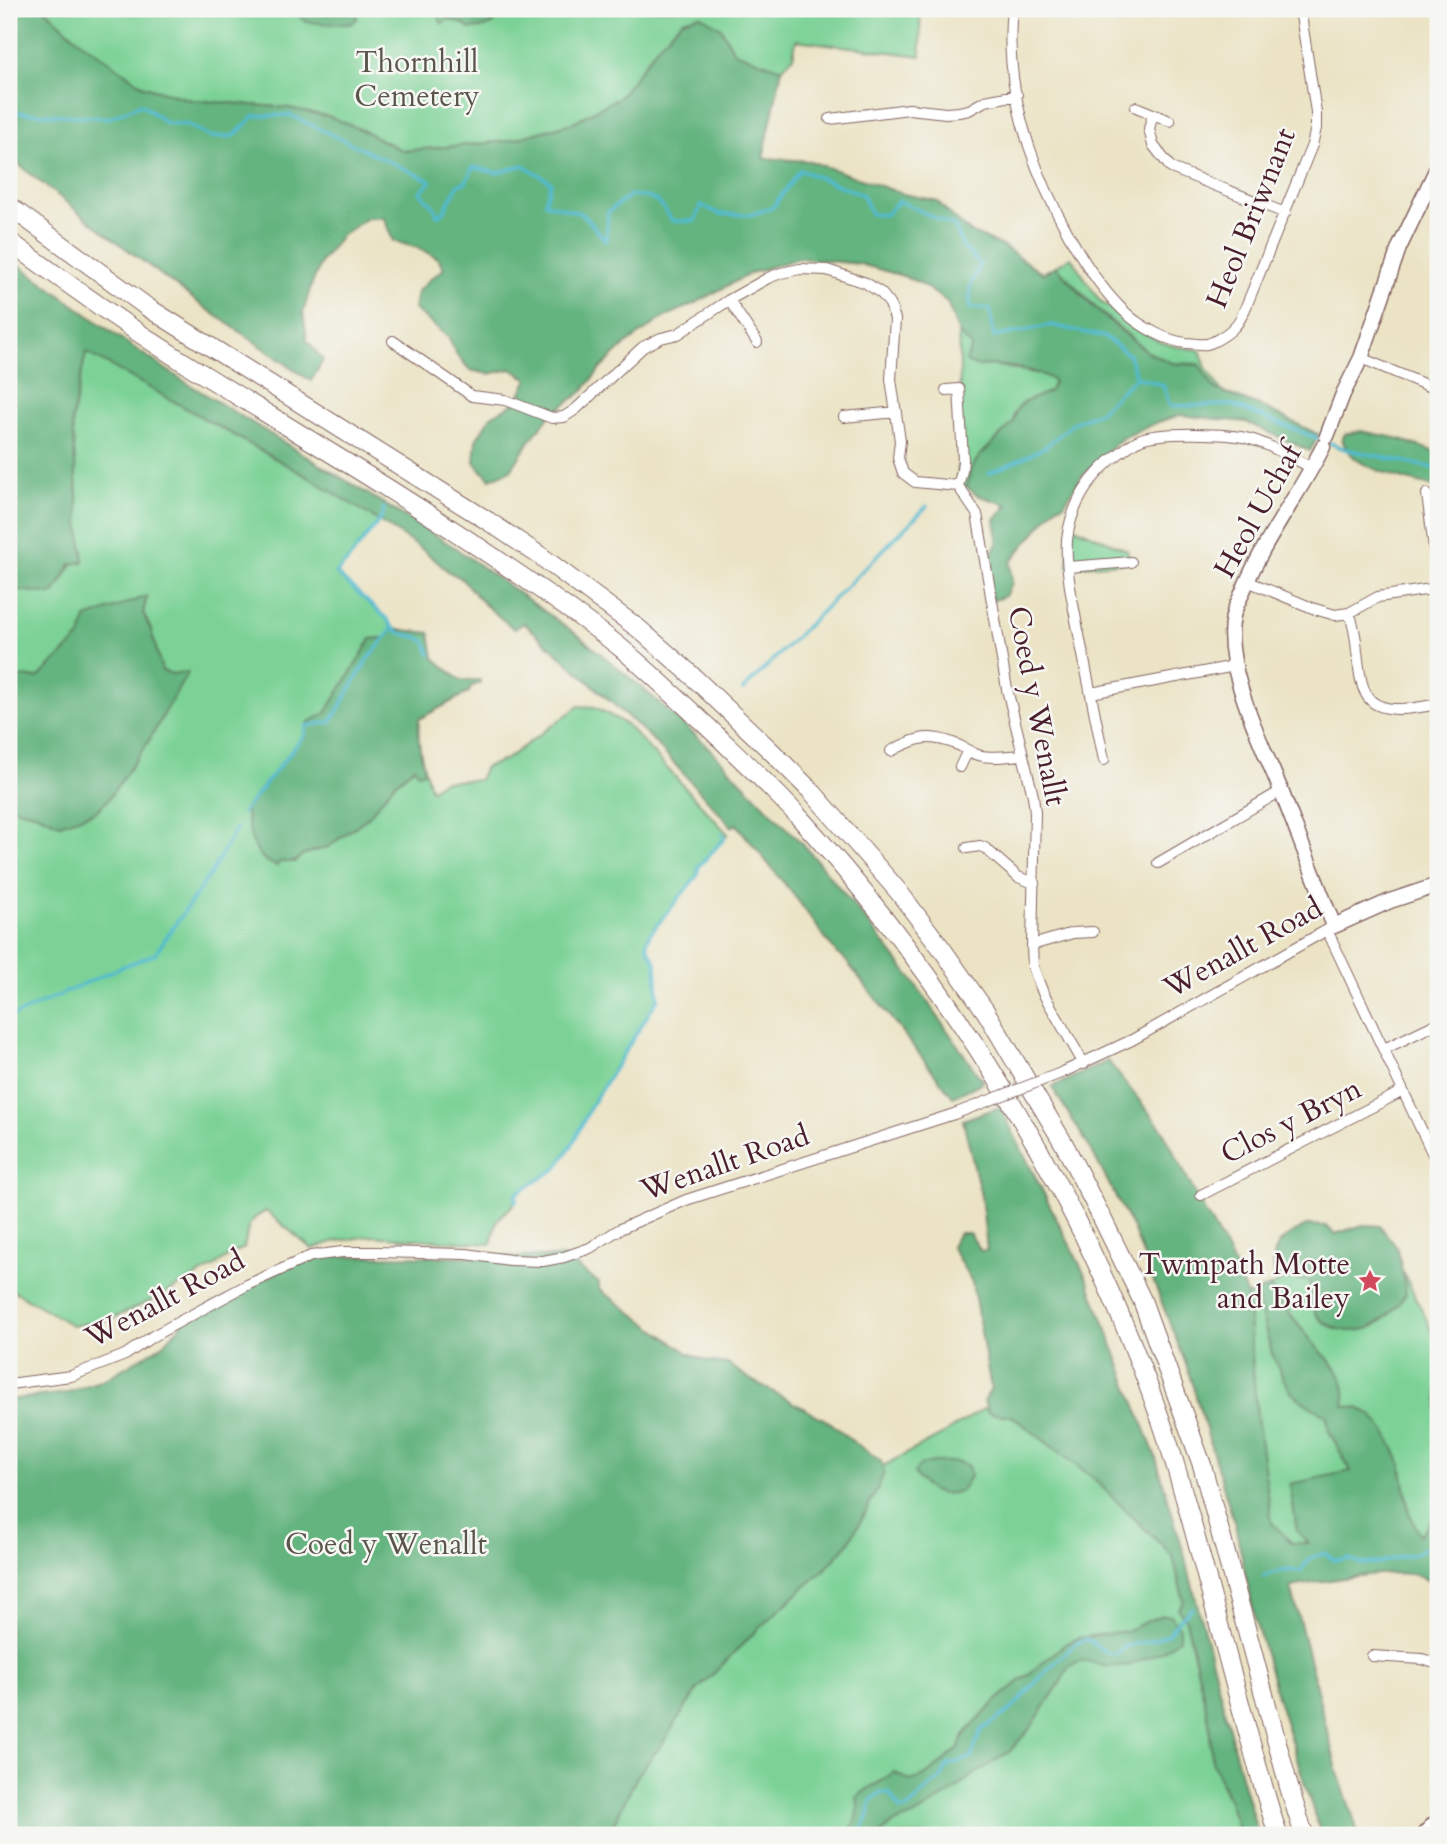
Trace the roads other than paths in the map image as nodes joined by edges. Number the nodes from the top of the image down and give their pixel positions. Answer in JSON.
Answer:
{"nodes":[{"id":1,"x":1012,"y":9,"type":"edge"},
{"id":2,"x":1300,"y":9,"type":"edge"},
{"id":3,"x":1017,"y":95,"type":"junction"},
{"id":4,"x":1136,"y":107,"type":"dead end"},
{"id":5,"x":1153,"y":114,"type":"junction"},
{"id":6,"x":830,"y":119,"type":"dead end"},
{"id":7,"x":1170,"y":121,"type":"dead end"},
{"id":8,"x":1438,"y":166,"type":"edge"},
{"id":9,"x":9,"y":206,"type":"edge"},
{"id":10,"x":1284,"y":213,"type":"junction"},
{"id":11,"x":9,"y":241,"type":"edge"},
{"id":12,"x":729,"y":300,"type":"junction"},
{"id":13,"x":393,"y":341,"type":"dead end"},
{"id":14,"x":757,"y":342,"type":"dead end"},
{"id":15,"x":1361,"y":358,"type":"junction"},
{"id":16,"x":946,"y":390,"type":"dead end"},
{"id":17,"x":1438,"y":390,"type":"edge"},
{"id":18,"x":897,"y":412,"type":"junction"},
{"id":19,"x":844,"y":417,"type":"dead end"},
{"id":20,"x":1312,"y":468,"type":"junction"},
{"id":21,"x":958,"y":486,"type":"junction"},
{"id":22,"x":1427,"y":495,"type":"dead end"},
{"id":23,"x":1131,"y":562,"type":"dead end"},
{"id":24,"x":1068,"y":567,"type":"junction"},
{"id":25,"x":1438,"y":579,"type":"edge"},
{"id":26,"x":1247,"y":581,"type":"junction"},
{"id":27,"x":1438,"y":588,"type":"edge"},
{"id":28,"x":1349,"y":614,"type":"junction"},
{"id":29,"x":1235,"y":666,"type":"junction"},
{"id":30,"x":1091,"y":693,"type":"junction"},
{"id":31,"x":1438,"y":704,"type":"edge"},
{"id":32,"x":968,"y":750,"type":"junction"},
{"id":33,"x":891,"y":751,"type":"dead end"},
{"id":34,"x":1022,"y":755,"type":"junction"},
{"id":35,"x":1104,"y":760,"type":"dead end"},
{"id":36,"x":960,"y":767,"type":"dead end"},
{"id":37,"x":1281,"y":792,"type":"junction"},
{"id":38,"x":967,"y":848,"type":"dead end"},
{"id":39,"x":1158,"y":863,"type":"dead end"},
{"id":40,"x":1034,"y":883,"type":"junction"},
{"id":41,"x":1438,"y":885,"type":"edge"},
{"id":42,"x":1330,"y":928,"type":"junction"},
{"id":43,"x":1093,"y":932,"type":"dead end"},
{"id":44,"x":1032,"y":945,"type":"junction"},
{"id":45,"x":1438,"y":1023,"type":"edge"},
{"id":46,"x":1384,"y":1049,"type":"junction"},
{"id":47,"x":1084,"y":1064,"type":"junction"},
{"id":48,"x":1404,"y":1091,"type":"junction"},
{"id":49,"x":1438,"y":1165,"type":"edge"},
{"id":50,"x":1201,"y":1195,"type":"dead end"},
{"id":51,"x":9,"y":1384,"type":"edge"},
{"id":52,"x":1373,"y":1657,"type":"dead end"},
{"id":53,"x":1438,"y":1664,"type":"edge"},
{"id":54,"x":1438,"y":1819,"type":"edge"},
{"id":55,"x":1278,"y":1835,"type":"edge"},
{"id":56,"x":1304,"y":1835,"type":"edge"},
{"id":57,"x":1423,"y":1835,"type":"edge"}],
"edges":[{"from":1,"to":3,"type":"street","name":"Heol Briwnant"},
{"from":2,"to":10,"type":"street","name":"Heol Briwnant"},
{"from":3,"to":6,"type":"street"},
{"from":3,"to":10,"type":"street","name":"Heol Briwnant"},
{"from":4,"to":5,"type":"street"},
{"from":5,"to":7,"type":"street"},
{"from":5,"to":10,"type":"street"},
{"from":8,"to":15,"type":"street","name":"Heol Uchaf"},
{"from":9,"to":56,"type":"highway"},
{"from":11,"to":55,"type":"highway"},
{"from":12,"to":13,"type":"street"},
{"from":12,"to":14,"type":"street"},
{"from":12,"to":18,"type":"street"},
{"from":15,"to":17,"type":"street"},
{"from":15,"to":20,"type":"street","name":"Heol Uchaf"},
{"from":16,"to":21,"type":"street"},
{"from":18,"to":19,"type":"street"},
{"from":18,"to":21,"type":"street"},
{"from":20,"to":24,"type":"street"},
{"from":20,"to":26,"type":"street","name":"Heol Uchaf"},
{"from":21,"to":34,"type":"street","name":"Coed y Wenallt"},
{"from":22,"to":25,"type":"street"},
{"from":23,"to":24,"type":"street"},
{"from":24,"to":30,"type":"street"},
{"from":26,"to":28,"type":"street"},
{"from":26,"to":29,"type":"street","name":"Heol Uchaf"},
{"from":27,"to":28,"type":"street"},
{"from":28,"to":31,"type":"street"},
{"from":29,"to":30,"type":"street"},
{"from":29,"to":37,"type":"street","name":"Heol Uchaf"},
{"from":30,"to":35,"type":"street"},
{"from":32,"to":33,"type":"street"},
{"from":32,"to":34,"type":"street"},
{"from":32,"to":36,"type":"street"},
{"from":34,"to":40,"type":"street","name":"Coed y Wenallt"},
{"from":37,"to":39,"type":"street"},
{"from":37,"to":42,"type":"street","name":"Heol Uchaf"},
{"from":38,"to":40,"type":"street"},
{"from":40,"to":44,"type":"street","name":"Coed y Wenallt"},
{"from":41,"to":42,"type":"street","name":"Wenallt Road"},
{"from":42,"to":46,"type":"street"},
{"from":42,"to":47,"type":"street","name":"Wenallt Road"},
{"from":43,"to":44,"type":"street"},
{"from":44,"to":47,"type":"street","name":"Coed y Wenallt"},
{"from":45,"to":46,"type":"street"},
{"from":46,"to":48,"type":"street"},
{"from":47,"to":51,"type":"street","name":"Wenallt Road","bridge":true},
{"from":48,"to":49,"type":"street"},
{"from":48,"to":50,"type":"street","name":"Clos y Bryn"},
{"from":52,"to":53,"type":"street"},
{"from":54,"to":57,"type":"street"}]}
